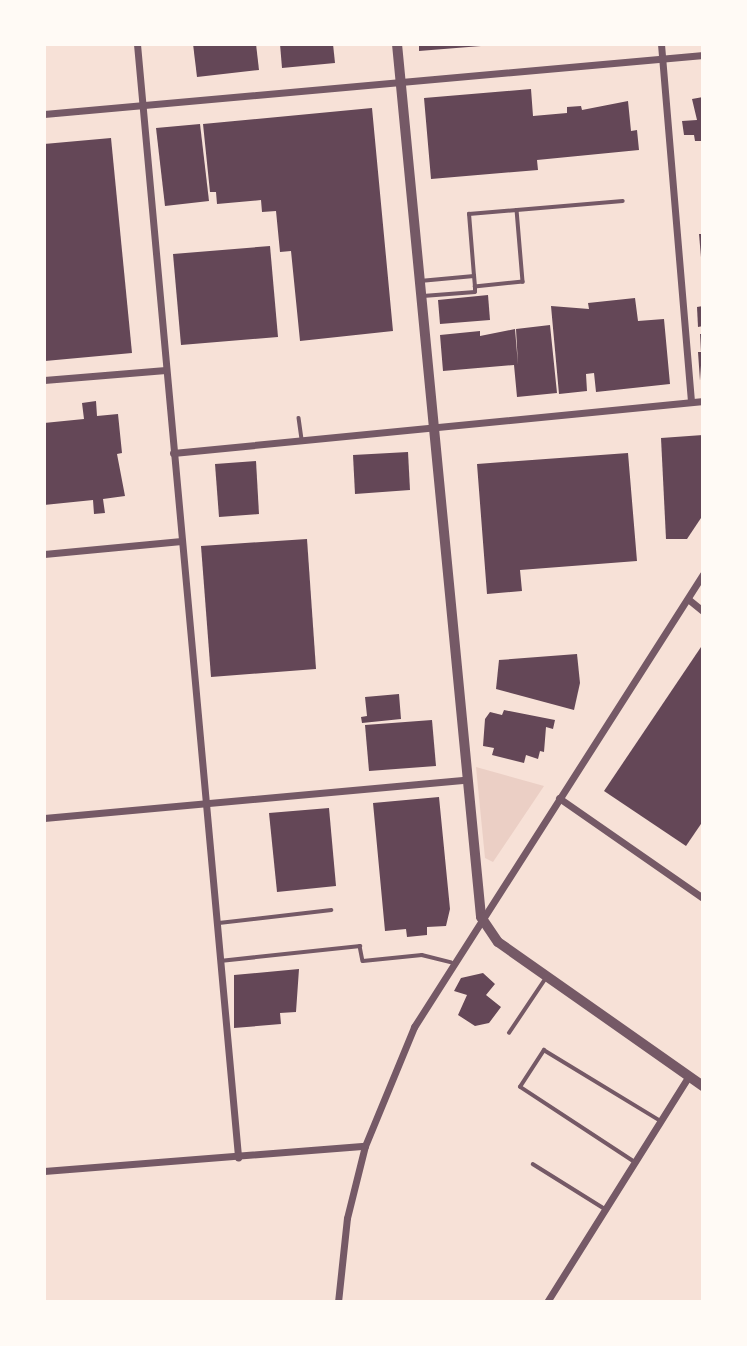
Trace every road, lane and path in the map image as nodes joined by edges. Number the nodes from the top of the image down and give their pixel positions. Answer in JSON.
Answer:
{"nodes":[{"id":1,"x":137,"y":44,"type":"edge"},
{"id":2,"x":397,"y":44,"type":"edge"},
{"id":3,"x":661,"y":44,"type":"edge"},
{"id":4,"x":703,"y":55,"type":"edge"},
{"id":5,"x":662,"y":59,"type":"junction"},
{"id":6,"x":402,"y":82,"type":"junction"},
{"id":7,"x":141,"y":105,"type":"junction"},
{"id":8,"x":44,"y":114,"type":"edge"},
{"id":9,"x":623,"y":201,"type":"dead end"},
{"id":10,"x":517,"y":210,"type":"junction"},
{"id":11,"x":474,"y":276,"type":"junction"},
{"id":12,"x":420,"y":281,"type":"junction"},
{"id":13,"x":475,"y":286,"type":"junction"},
{"id":14,"x":421,"y":297,"type":"junction"},
{"id":15,"x":166,"y":370,"type":"junction"},
{"id":16,"x":44,"y":380,"type":"edge"},
{"id":17,"x":703,"y":401,"type":"edge"},
{"id":18,"x":691,"y":402,"type":"junction"},
{"id":19,"x":299,"y":418,"type":"dead end"},
{"id":20,"x":433,"y":428,"type":"junction"},
{"id":21,"x":302,"y":440,"type":"junction"},
{"id":22,"x":173,"y":453,"type":"junction"},
{"id":23,"x":181,"y":541,"type":"junction"},
{"id":24,"x":44,"y":554,"type":"edge"},
{"id":25,"x":703,"y":574,"type":"edge"},
{"id":26,"x":688,"y":599,"type":"junction"},
{"id":27,"x":703,"y":611,"type":"edge"},
{"id":28,"x":465,"y":780,"type":"junction"},
{"id":29,"x":559,"y":798,"type":"junction"},
{"id":30,"x":206,"y":803,"type":"junction"},
{"id":31,"x":44,"y":818,"type":"edge"},
{"id":32,"x":703,"y":898,"type":"edge"},
{"id":33,"x":331,"y":910,"type":"dead end"},
{"id":34,"x":481,"y":917,"type":"junction"},
{"id":35,"x":217,"y":923,"type":"junction"},
{"id":36,"x":220,"y":961,"type":"junction"},
{"id":37,"x":451,"y":962,"type":"junction"},
{"id":38,"x":547,"y":977,"type":"junction"},
{"id":39,"x":509,"y":1033,"type":"dead end"},
{"id":40,"x":689,"y":1076,"type":"junction"},
{"id":41,"x":703,"y":1086,"type":"edge"},
{"id":42,"x":661,"y":1121,"type":"junction"},
{"id":43,"x":365,"y":1146,"type":"junction"},
{"id":44,"x":238,"y":1157,"type":"junction"},
{"id":45,"x":635,"y":1163,"type":"junction"},
{"id":46,"x":533,"y":1164,"type":"dead end"},
{"id":47,"x":44,"y":1171,"type":"edge"},
{"id":48,"x":605,"y":1209,"type":"junction"},
{"id":49,"x":338,"y":1302,"type":"edge"},
{"id":50,"x":547,"y":1302,"type":"edge"}],
"edges":[{"from":1,"to":7,"type":"street"},
{"from":2,"to":6,"type":"street"},
{"from":3,"to":5,"type":"street"},
{"from":4,"to":5,"type":"street"},
{"from":5,"to":6,"type":"street"},
{"from":5,"to":18,"type":"street"},
{"from":6,"to":7,"type":"street"},
{"from":6,"to":12,"type":"street"},
{"from":7,"to":8,"type":"street"},
{"from":7,"to":15,"type":"street"},
{"from":9,"to":10,"type":"lane"},
{"from":10,"to":11,"type":"lane"},
{"from":10,"to":13,"type":"lane"},
{"from":11,"to":12,"type":"lane"},
{"from":11,"to":13,"type":"lane"},
{"from":12,"to":14,"type":"street"},
{"from":13,"to":14,"type":"lane"},
{"from":14,"to":20,"type":"street"},
{"from":15,"to":16,"type":"street"},
{"from":15,"to":22,"type":"street"},
{"from":17,"to":18,"type":"street"},
{"from":18,"to":20,"type":"street"},
{"from":19,"to":21,"type":"lane"},
{"from":20,"to":21,"type":"street"},
{"from":20,"to":28,"type":"street"},
{"from":21,"to":22,"type":"street"},
{"from":22,"to":23,"type":"street"},
{"from":23,"to":24,"type":"street"},
{"from":23,"to":30,"type":"street"},
{"from":25,"to":26,"type":"street"},
{"from":26,"to":27,"type":"street"},
{"from":26,"to":29,"type":"street"},
{"from":28,"to":30,"type":"street"},
{"from":28,"to":34,"type":"street"},
{"from":29,"to":32,"type":"street"},
{"from":29,"to":34,"type":"street"},
{"from":30,"to":31,"type":"street"},
{"from":30,"to":35,"type":"street"},
{"from":33,"to":35,"type":"lane"},
{"from":34,"to":37,"type":"street"},
{"from":34,"to":38,"type":"street"},
{"from":35,"to":36,"type":"street"},
{"from":36,"to":37,"type":"lane"},
{"from":36,"to":44,"type":"street"},
{"from":37,"to":43,"type":"street"},
{"from":38,"to":39,"type":"lane"},
{"from":38,"to":40,"type":"street"},
{"from":40,"to":41,"type":"street"},
{"from":40,"to":42,"type":"street"},
{"from":42,"to":45,"type":"street"},
{"from":42,"to":45,"type":"lane"},
{"from":43,"to":44,"type":"street"},
{"from":43,"to":49,"type":"street"},
{"from":44,"to":47,"type":"street"},
{"from":45,"to":48,"type":"street"},
{"from":46,"to":48,"type":"lane"},
{"from":48,"to":50,"type":"street"}]}
